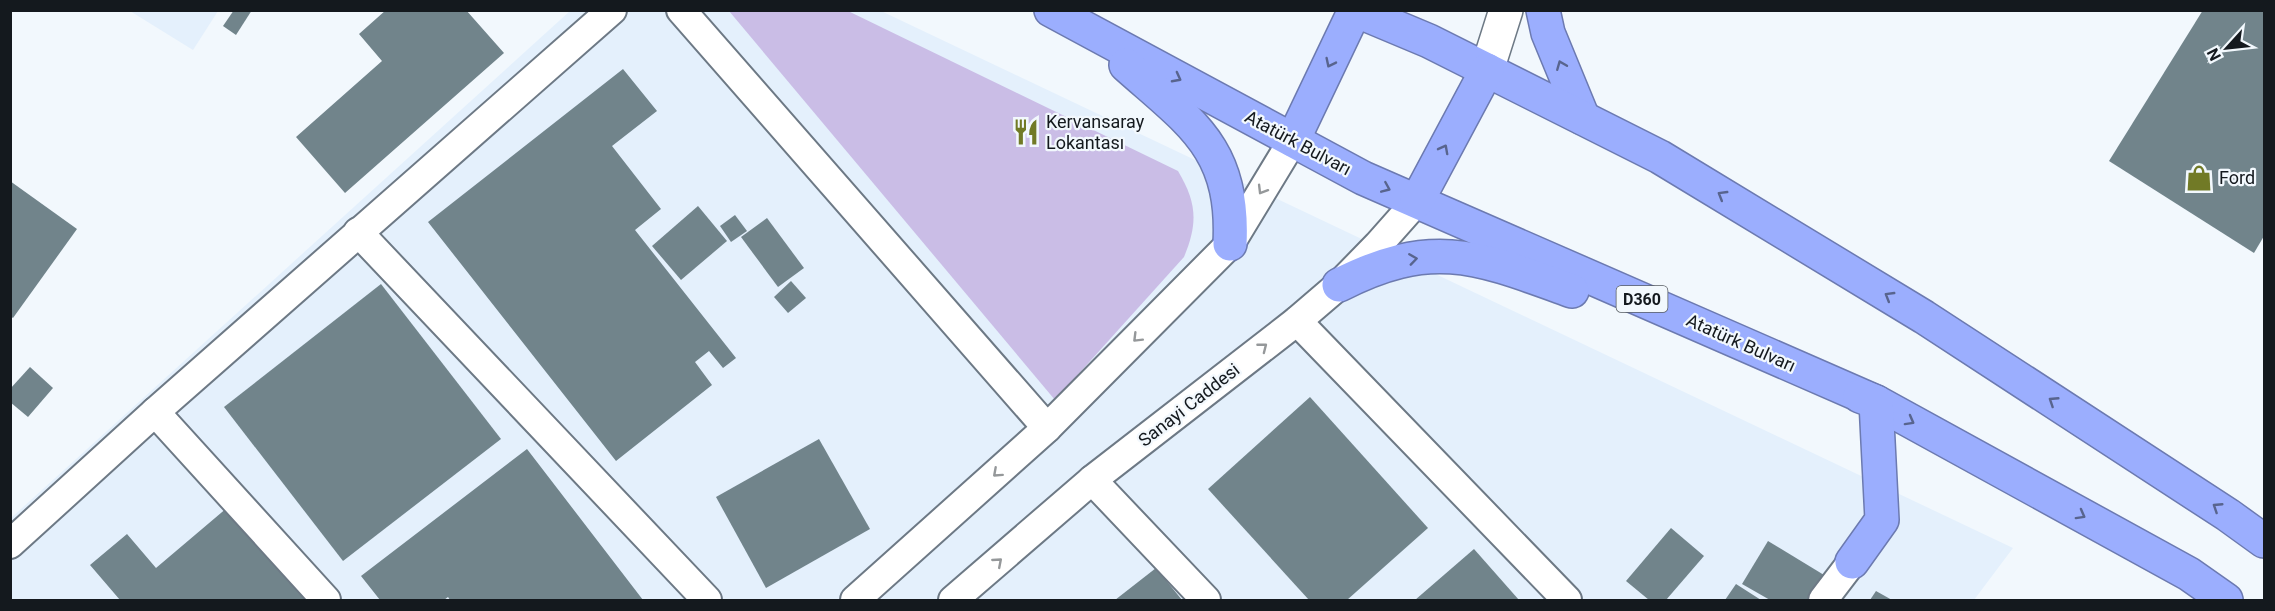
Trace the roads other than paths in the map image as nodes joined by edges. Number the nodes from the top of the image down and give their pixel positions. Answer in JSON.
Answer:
{"nodes":[{"id":1,"x":612,"y":10,"type":"edge"},
{"id":2,"x":681,"y":10,"type":"edge"},
{"id":3,"x":1051,"y":10,"type":"edge"},
{"id":4,"x":1355,"y":10,"type":"edge"},
{"id":5,"x":1506,"y":10,"type":"edge"},
{"id":6,"x":1543,"y":10,"type":"edge"},
{"id":7,"x":1084,"y":28,"type":"junction"},
{"id":8,"x":1487,"y":70,"type":"junction"},
{"id":9,"x":1583,"y":118,"type":"junction"},
{"id":10,"x":1293,"y":140,"type":"junction"},
{"id":11,"x":1417,"y":201,"type":"junction"},
{"id":12,"x":358,"y":232,"type":"junction"},
{"id":13,"x":1230,"y":244,"type":"junction"},
{"id":14,"x":1339,"y":285,"type":"junction"},
{"id":15,"x":1297,"y":321,"type":"junction"},
{"id":16,"x":1875,"y":402,"type":"junction"},
{"id":17,"x":154,"y":412,"type":"junction"},
{"id":18,"x":1047,"y":428,"type":"junction"},
{"id":19,"x":1092,"y":480,"type":"junction"},
{"id":20,"x":2265,"y":541,"type":"edge"},
{"id":21,"x":10,"y":544,"type":"edge"},
{"id":22,"x":1852,"y":562,"type":"joint"},
{"id":23,"x":326,"y":600,"type":"edge"},
{"id":24,"x":707,"y":600,"type":"edge"},
{"id":25,"x":855,"y":600,"type":"edge"},
{"id":26,"x":954,"y":600,"type":"edge"},
{"id":27,"x":1206,"y":600,"type":"edge"},
{"id":28,"x":1568,"y":600,"type":"edge"},
{"id":29,"x":1824,"y":600,"type":"edge"},
{"id":30,"x":2226,"y":600,"type":"edge"}],
"edges":[{"from":1,"to":12,"type":"street"},
{"from":2,"to":18,"type":"street"},
{"from":3,"to":7,"type":"highway","name":"Atatürk Bulvarı","number":"D360"},
{"from":4,"to":8,"type":"highway"},
{"from":4,"to":10,"type":"highway","one_way":true},
{"from":5,"to":8,"type":"main road"},
{"from":9,"to":6,"type":"highway","one_way":true},
{"from":7,"to":10,"type":"highway","name":"Atatürk Bulvarı","number":"D360","one_way":true},
{"from":7,"to":13,"type":"highway"},
{"from":8,"to":9,"type":"highway"},
{"from":11,"to":8,"type":"highway","one_way":true},
{"from":20,"to":9,"type":"highway","one_way":true},
{"from":10,"to":11,"type":"highway","name":"Atatürk Bulvarı","number":"D360","one_way":true},
{"from":10,"to":13,"type":"street","one_way":true},
{"from":11,"to":14,"type":"street","name":"Sanayi Caddesi"},
{"from":11,"to":16,"type":"highway","name":"Atatürk Bulvarı","number":"D360"},
{"from":12,"to":17,"type":"street"},
{"from":12,"to":24,"type":"street"},
{"from":13,"to":18,"type":"street","one_way":true},
{"from":14,"to":15,"type":"street","name":"Sanayi Caddesi"},
{"from":14,"to":16,"type":"highway","one_way":true},
{"from":19,"to":15,"type":"street","name":"Sanayi Caddesi","one_way":true},
{"from":15,"to":28,"type":"street"},
{"from":16,"to":22,"type":"highway"},
{"from":16,"to":30,"type":"highway","name":"Atatürk Bulvarı","number":"D360","one_way":true},
{"from":17,"to":21,"type":"street"},
{"from":17,"to":23,"type":"street"},
{"from":18,"to":25,"type":"street","one_way":true},
{"from":26,"to":19,"type":"street","name":"Sanayi Caddesi","one_way":true},
{"from":19,"to":27,"type":"street"},
{"from":22,"to":29,"type":"street"}]}
